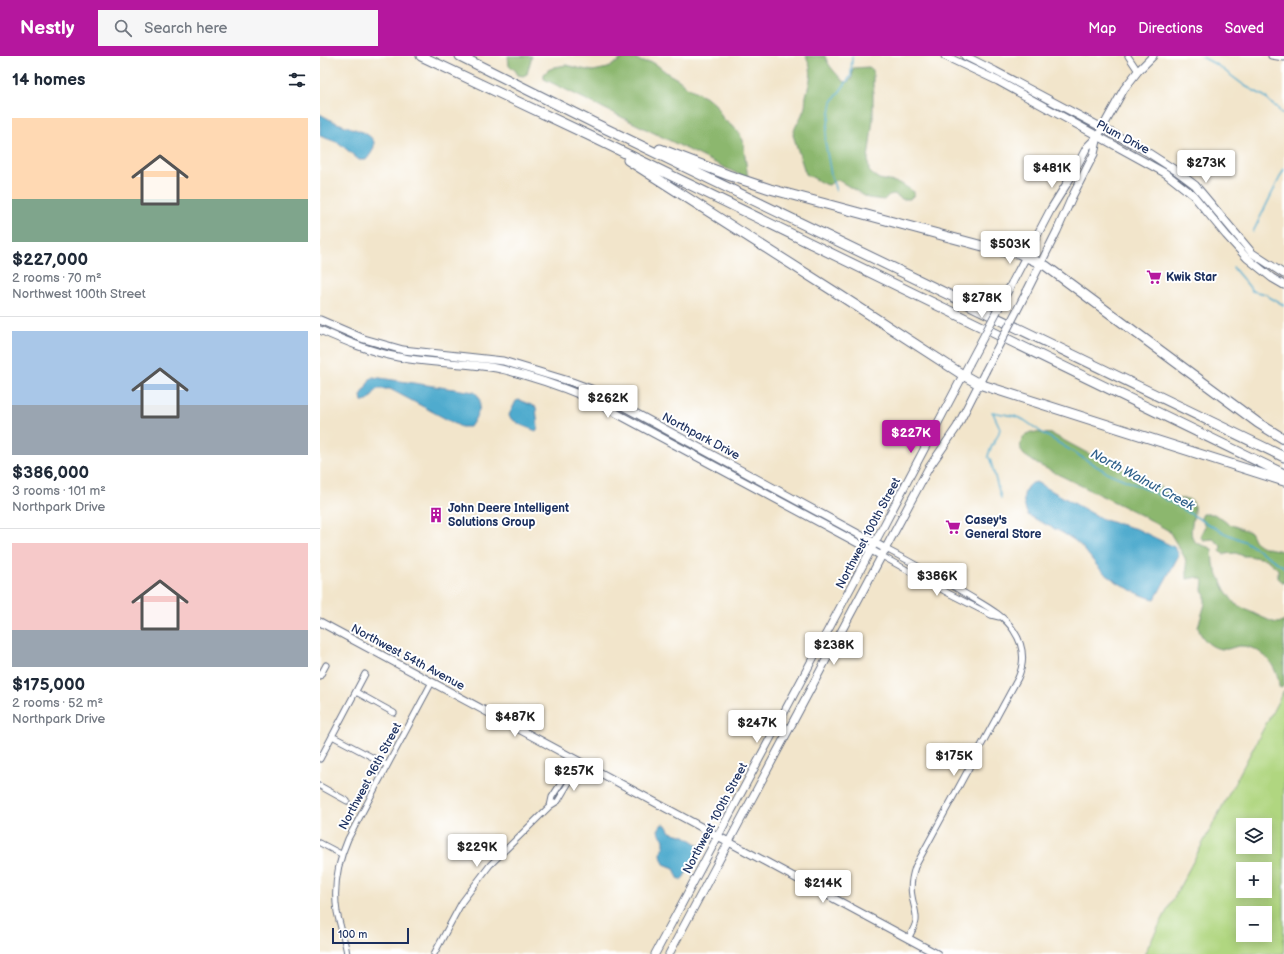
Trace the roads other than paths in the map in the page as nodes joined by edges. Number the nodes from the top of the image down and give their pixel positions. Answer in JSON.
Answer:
{"nodes":[{"id":1,"x":421,"y":56,"type":"edge"},
{"id":2,"x":460,"y":56,"type":"edge"},
{"id":3,"x":945,"y":56,"type":"edge"},
{"id":4,"x":965,"y":56,"type":"edge"},
{"id":5,"x":1128,"y":56,"type":"edge"},
{"id":6,"x":1153,"y":56,"type":"edge"},
{"id":7,"x":1271,"y":56,"type":"edge"},
{"id":8,"x":1284,"y":58,"type":"edge"},
{"id":9,"x":1138,"y":71,"type":"junction"},
{"id":10,"x":594,"y":123,"type":"junction"},
{"id":11,"x":1103,"y":128,"type":"junction"},
{"id":12,"x":588,"y":135,"type":"junction"},
{"id":13,"x":1098,"y":136,"type":"junction"},
{"id":14,"x":1026,"y":257,"type":"junction"},
{"id":15,"x":1040,"y":264,"type":"junction"},
{"id":16,"x":1284,"y":274,"type":"edge"},
{"id":17,"x":1284,"y":285,"type":"edge"},
{"id":18,"x":320,"y":320,"type":"edge"},
{"id":19,"x":320,"y":330,"type":"edge"},
{"id":20,"x":364,"y":339,"type":"junction"},
{"id":21,"x":361,"y":347,"type":"junction"},
{"id":22,"x":963,"y":375,"type":"junction"},
{"id":23,"x":979,"y":384,"type":"junction"},
{"id":24,"x":633,"y":412,"type":"junction"},
{"id":25,"x":628,"y":420,"type":"junction"},
{"id":26,"x":1284,"y":439,"type":"edge"},
{"id":27,"x":1284,"y":457,"type":"edge"},
{"id":28,"x":1284,"y":474,"type":"edge"},
{"id":29,"x":761,"y":482,"type":"junction"},
{"id":30,"x":1284,"y":482,"type":"edge"},
{"id":31,"x":757,"y":490,"type":"junction"},
{"id":32,"x":875,"y":542,"type":"junction"},
{"id":33,"x":886,"y":549,"type":"junction"},
{"id":34,"x":870,"y":550,"type":"junction"},
{"id":35,"x":882,"y":556,"type":"junction"},
{"id":36,"x":1002,"y":618,"type":"junction"},
{"id":37,"x":320,"y":622,"type":"edge"},
{"id":38,"x":326,"y":665,"type":"dead end"},
{"id":39,"x":365,"y":674,"type":"dead end"},
{"id":40,"x":320,"y":676,"type":"edge"},
{"id":41,"x":432,"y":682,"type":"junction"},
{"id":42,"x":356,"y":692,"type":"junction"},
{"id":43,"x":394,"y":713,"type":"dead end"},
{"id":44,"x":332,"y":736,"type":"junction"},
{"id":45,"x":320,"y":759,"type":"edge"},
{"id":46,"x":578,"y":761,"type":"junction"},
{"id":47,"x":387,"y":765,"type":"junction"},
{"id":48,"x":320,"y":786,"type":"edge"},
{"id":49,"x":347,"y":801,"type":"dead end"},
{"id":50,"x":718,"y":836,"type":"junction"},
{"id":51,"x":729,"y":842,"type":"junction"},
{"id":52,"x":320,"y":843,"type":"edge"},
{"id":53,"x":342,"y":854,"type":"junction"},
{"id":54,"x":908,"y":939,"type":"junction"},
{"id":55,"x":347,"y":954,"type":"edge"},
{"id":56,"x":434,"y":954,"type":"edge"},
{"id":57,"x":654,"y":954,"type":"edge"},
{"id":58,"x":669,"y":954,"type":"edge"},
{"id":59,"x":937,"y":954,"type":"edge"}],
"edges":[{"from":1,"to":12,"type":"highway"},
{"from":2,"to":10,"type":"highway"},
{"from":3,"to":13,"type":"street","name":"Plum Drive"},
{"from":4,"to":11,"type":"street","name":"Plum Drive"},
{"from":5,"to":9,"type":"street"},
{"from":6,"to":9,"type":"street"},
{"from":7,"to":8,"type":"street"},
{"from":9,"to":11,"type":"street"},
{"from":10,"to":14,"type":"highway"},
{"from":10,"to":27,"type":"highway"},
{"from":11,"to":13,"type":"street"},
{"from":11,"to":16,"type":"street","name":"Plum Drive"},
{"from":12,"to":22,"type":"highway"},
{"from":12,"to":28,"type":"highway"},
{"from":13,"to":14,"type":"street","name":"Northwest 100th Street"},
{"from":13,"to":15,"type":"street","name":"Northwest 100th Street"},
{"from":13,"to":17,"type":"street","name":"Plum Drive"},
{"from":14,"to":15,"type":"highway"},
{"from":14,"to":22,"type":"street","name":"Northwest 100th Street","bridge":true},
{"from":15,"to":23,"type":"street","name":"Northwest 100th Street","bridge":true},
{"from":15,"to":26,"type":"highway"},
{"from":18,"to":20,"type":"street","name":"Northpark Drive"},
{"from":19,"to":21,"type":"street","name":"Northpark Drive"},
{"from":20,"to":21,"type":"street"},
{"from":20,"to":24,"type":"street","name":"Northpark Drive"},
{"from":21,"to":25,"type":"street","name":"Northpark Drive"},
{"from":22,"to":23,"type":"highway"},
{"from":22,"to":32,"type":"street","name":"Northwest 100th Street"},
{"from":23,"to":30,"type":"highway"},
{"from":23,"to":33,"type":"street","name":"Northwest 100th Street"},
{"from":24,"to":25,"type":"street"},
{"from":24,"to":29,"type":"street","name":"Northpark Drive"},
{"from":25,"to":31,"type":"street","name":"Northpark Drive"},
{"from":29,"to":31,"type":"street"},
{"from":29,"to":32,"type":"street","name":"Northpark Drive"},
{"from":31,"to":34,"type":"street","name":"Northpark Drive"},
{"from":32,"to":33,"type":"street","name":"Northpark Drive"},
{"from":32,"to":34,"type":"street","name":"Northwest 100th Street"},
{"from":33,"to":35,"type":"street","name":"Northwest 100th Street"},
{"from":33,"to":36,"type":"street","name":"Northpark Drive"},
{"from":34,"to":35,"type":"street","name":"Northpark Drive"},
{"from":34,"to":50,"type":"street","name":"Northwest 100th Street"},
{"from":35,"to":36,"type":"street","name":"Northpark Drive"},
{"from":35,"to":51,"type":"street","name":"Northwest 100th Street"},
{"from":36,"to":54,"type":"street","name":"Northpark Drive"},
{"from":37,"to":41,"type":"street","name":"Northwest 54th Avenue"},
{"from":38,"to":40,"type":"street"},
{"from":39,"to":42,"type":"street"},
{"from":41,"to":46,"type":"street","name":"Northwest 54th Avenue"},
{"from":41,"to":47,"type":"street","name":"Northwest 96th Street"},
{"from":42,"to":43,"type":"street"},
{"from":42,"to":44,"type":"street"},
{"from":44,"to":45,"type":"street"},
{"from":44,"to":47,"type":"street"},
{"from":46,"to":50,"type":"street","name":"Northwest 54th Avenue"},
{"from":46,"to":56,"type":"street"},
{"from":47,"to":53,"type":"street","name":"Northwest 96th Street"},
{"from":48,"to":49,"type":"street"},
{"from":50,"to":51,"type":"street","name":"Northwest 54th Avenue"},
{"from":50,"to":57,"type":"street","name":"Northwest 100th Street"},
{"from":51,"to":54,"type":"street","name":"Northwest 54th Avenue"},
{"from":51,"to":58,"type":"street","name":"Northwest 100th Street"},
{"from":52,"to":53,"type":"street"},
{"from":53,"to":55,"type":"street","name":"Northwest 96th Street"},
{"from":54,"to":59,"type":"street","name":"Northwest 54th Avenue"}]}
